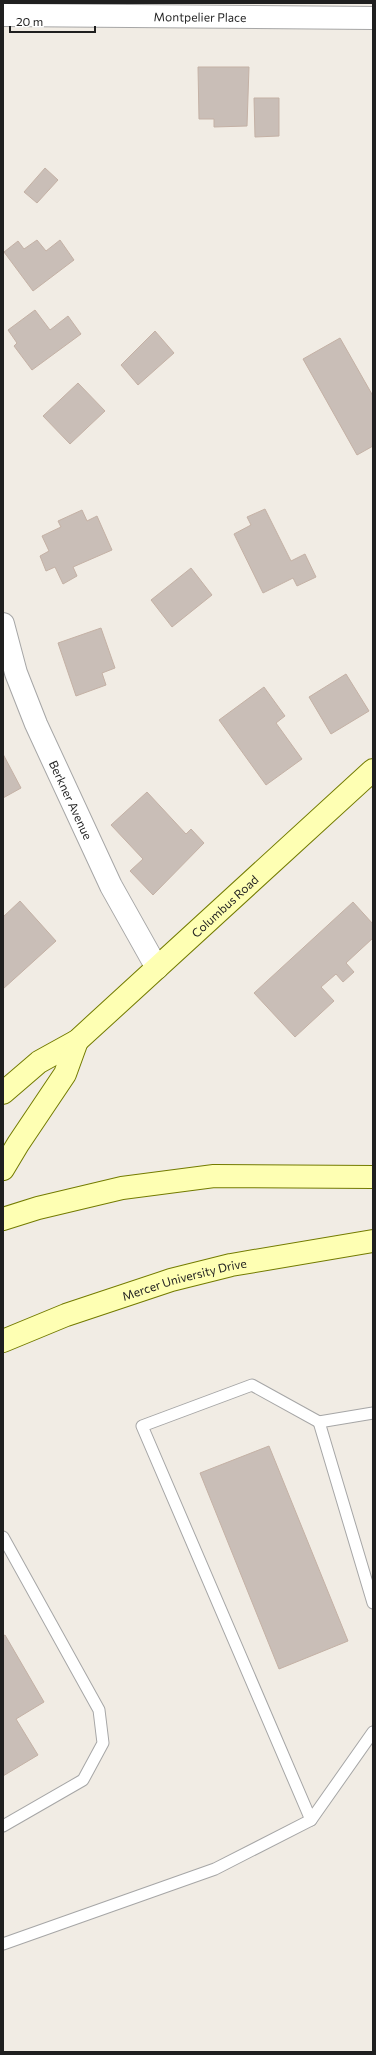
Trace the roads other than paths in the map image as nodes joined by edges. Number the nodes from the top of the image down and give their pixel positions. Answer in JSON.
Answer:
{"nodes":[{"id":1,"x":3,"y":15,"type":"edge"},
{"id":2,"x":373,"y":18,"type":"edge"},
{"id":3,"x":3,"y":624,"type":"edge"},
{"id":4,"x":373,"y":770,"type":"edge"},
{"id":5,"x":156,"y":968,"type":"junction"},
{"id":6,"x":77,"y":1041,"type":"junction"},
{"id":7,"x":3,"y":1093,"type":"edge"},
{"id":8,"x":3,"y":1169,"type":"edge"},
{"id":9,"x":373,"y":1177,"type":"edge"},
{"id":10,"x":3,"y":1219,"type":"edge"},
{"id":11,"x":373,"y":1241,"type":"edge"},
{"id":12,"x":3,"y":1341,"type":"edge"},
{"id":13,"x":373,"y":1413,"type":"edge"},
{"id":14,"x":319,"y":1422,"type":"junction"},
{"id":15,"x":3,"y":1537,"type":"edge"},
{"id":16,"x":373,"y":1604,"type":"edge"},
{"id":17,"x":373,"y":1732,"type":"edge"},
{"id":18,"x":311,"y":1820,"type":"junction"},
{"id":19,"x":3,"y":1826,"type":"edge"},
{"id":20,"x":3,"y":1944,"type":"edge"}],
"edges":[{"from":1,"to":2,"type":"street","name":"Montpelier Place"},
{"from":3,"to":5,"type":"street","name":"Berkner Avenue"},
{"from":4,"to":5,"type":"main road","name":"Columbus Road"},
{"from":5,"to":6,"type":"main road","name":"Columbus Road"},
{"from":6,"to":7,"type":"main road","name":"Columbus Road"},
{"from":6,"to":8,"type":"main road","name":"Columbus Road"},
{"from":9,"to":10,"type":"main road"},
{"from":11,"to":12,"type":"main road","name":"Mercer University Drive"},
{"from":13,"to":14,"type":"lane"},
{"from":14,"to":16,"type":"lane"},
{"from":14,"to":18,"type":"lane"},
{"from":15,"to":19,"type":"lane"},
{"from":17,"to":18,"type":"lane"},
{"from":18,"to":20,"type":"lane"}]}
